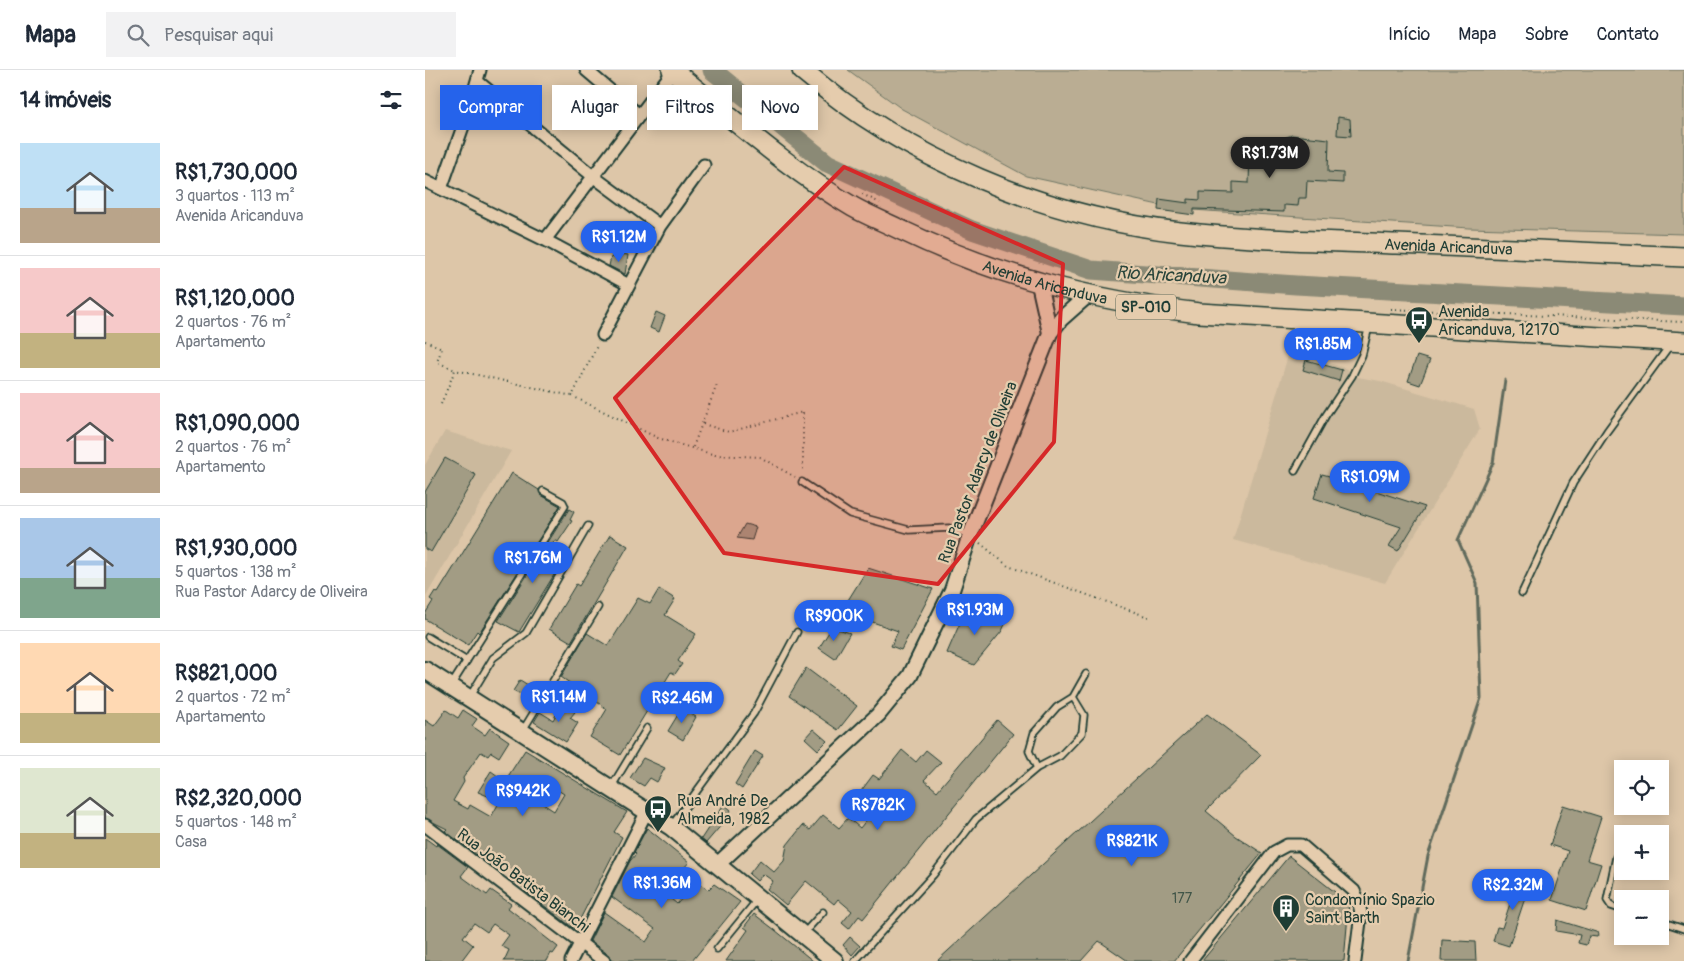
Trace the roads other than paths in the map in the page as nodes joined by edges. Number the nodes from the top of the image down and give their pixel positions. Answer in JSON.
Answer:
{"nodes":[{"id":1,"x":586,"y":70,"type":"edge"},
{"id":2,"x":672,"y":70,"type":"edge"},
{"id":3,"x":802,"y":70,"type":"edge"},
{"id":4,"x":478,"y":76,"type":"edge"},
{"id":5,"x":639,"y":115,"type":"junction"},
{"id":6,"x":704,"y":165,"type":"dead end"},
{"id":7,"x":594,"y":177,"type":"junction"},
{"id":8,"x":425,"y":181,"type":"edge"},
{"id":9,"x":441,"y":188,"type":"junction"},
{"id":10,"x":660,"y":226,"type":"junction"},
{"id":11,"x":545,"y":240,"type":"junction"},
{"id":12,"x":1684,"y":257,"type":"edge"},
{"id":13,"x":1039,"y":284,"type":"junction"},
{"id":14,"x":629,"y":285,"type":"junction"},
{"id":15,"x":1087,"y":296,"type":"junction"},
{"id":16,"x":1370,"y":324,"type":"junction"},
{"id":17,"x":1050,"y":333,"type":"junction"},
{"id":18,"x":603,"y":335,"type":"road end"},
{"id":19,"x":1678,"y":341,"type":"edge"},
{"id":20,"x":1295,"y":471,"type":"dead end"},
{"id":21,"x":803,"y":482,"type":"road end"},
{"id":22,"x":543,"y":491,"type":"dead end"},
{"id":23,"x":588,"y":526,"type":"dead end"},
{"id":24,"x":970,"y":535,"type":"junction"},
{"id":25,"x":1522,"y":592,"type":"dead end"},
{"id":26,"x":597,"y":607,"type":"dead end"},
{"id":27,"x":797,"y":632,"type":"dead end"},
{"id":28,"x":427,"y":637,"type":"dead end"},
{"id":29,"x":467,"y":661,"type":"junction"},
{"id":30,"x":425,"y":670,"type":"edge"},
{"id":31,"x":1087,"y":674,"type":"dead end"},
{"id":32,"x":451,"y":686,"type":"junction"},
{"id":33,"x":1073,"y":697,"type":"junction"},
{"id":34,"x":469,"y":698,"type":"junction"},
{"id":35,"x":647,"y":728,"type":"dead end"},
{"id":36,"x":522,"y":732,"type":"junction"},
{"id":37,"x":1037,"y":768,"type":"junction"},
{"id":38,"x":611,"y":788,"type":"junction"},
{"id":39,"x":647,"y":811,"type":"junction"},
{"id":40,"x":425,"y":825,"type":"edge"},
{"id":41,"x":671,"y":827,"type":"junction"},
{"id":42,"x":717,"y":865,"type":"junction"},
{"id":43,"x":1614,"y":867,"type":"edge"},
{"id":44,"x":758,"y":898,"type":"junction"},
{"id":45,"x":1614,"y":907,"type":"edge"},
{"id":46,"x":823,"y":912,"type":"dead end"},
{"id":47,"x":1669,"y":924,"type":"edge"},
{"id":48,"x":1684,"y":929,"type":"edge"},
{"id":49,"x":803,"y":935,"type":"junction"},
{"id":50,"x":580,"y":943,"type":"junction"},
{"id":51,"x":717,"y":949,"type":"dead end"},
{"id":52,"x":571,"y":961,"type":"edge"},
{"id":53,"x":604,"y":961,"type":"edge"},
{"id":54,"x":835,"y":961,"type":"edge"},
{"id":55,"x":855,"y":961,"type":"edge"},
{"id":56,"x":1190,"y":961,"type":"edge"},
{"id":57,"x":1355,"y":961,"type":"edge"}],
"edges":[{"from":1,"to":5,"type":"street"},
{"from":2,"to":5,"type":"street"},
{"from":2,"to":13,"type":"highway","name":"Avenida Aricanduva","number":"SP-010"},
{"from":3,"to":12,"type":"highway","name":"Avenida Aricanduva"},
{"from":4,"to":7,"type":"street"},
{"from":4,"to":9,"type":"street"},
{"from":5,"to":7,"type":"street"},
{"from":6,"to":10,"type":"street"},
{"from":7,"to":10,"type":"street"},
{"from":7,"to":11,"type":"street"},
{"from":8,"to":9,"type":"street"},
{"from":9,"to":11,"type":"street"},
{"from":10,"to":14,"type":"street"},
{"from":11,"to":14,"type":"street"},
{"from":13,"to":15,"type":"highway","name":"Avenida Aricanduva","number":"SP-010"},
{"from":13,"to":17,"type":"street"},
{"from":14,"to":18,"type":"street"},
{"from":15,"to":16,"type":"highway","name":"Avenida Aricanduva","number":"SP-010"},
{"from":15,"to":17,"type":"street","name":"Rua Pastor Adarcy de Oliveira"},
{"from":16,"to":19,"type":"highway","name":"Avenida Aricanduva","number":"SP-010"},
{"from":16,"to":20,"type":"lane"},
{"from":17,"to":24,"type":"street","name":"Rua Pastor Adarcy de Oliveira"},
{"from":19,"to":25,"type":"lane"},
{"from":21,"to":24,"type":"lane"},
{"from":22,"to":29,"type":"lane"},
{"from":23,"to":34,"type":"lane"},
{"from":24,"to":42,"type":"street","name":"Rua Pastor Adarcy de Oliveira"},
{"from":26,"to":36,"type":"lane"},
{"from":27,"to":41,"type":"lane"},
{"from":28,"to":29,"type":"lane"},
{"from":29,"to":32,"type":"lane"},
{"from":30,"to":32,"type":"main road"},
{"from":31,"to":33,"type":"lane"},
{"from":32,"to":34,"type":"main road"},
{"from":33,"to":37,"type":"lane"},
{"from":33,"to":37,"type":"lane"},
{"from":34,"to":36,"type":"main road"},
{"from":35,"to":38,"type":"lane"},
{"from":36,"to":38,"type":"main road"},
{"from":37,"to":55,"type":"lane"},
{"from":38,"to":39,"type":"main road"},
{"from":39,"to":41,"type":"main road"},
{"from":39,"to":50,"type":"street"},
{"from":40,"to":50,"type":"street","name":"Rua João Batista Bianchi"},
{"from":41,"to":42,"type":"main road"},
{"from":42,"to":44,"type":"main road"},
{"from":43,"to":45,"type":"lane"},
{"from":44,"to":49,"type":"main road"},
{"from":44,"to":51,"type":"lane"},
{"from":46,"to":49,"type":"lane"},
{"from":47,"to":48,"type":"lane"},
{"from":49,"to":54,"type":"main road"},
{"from":50,"to":52,"type":"street"},
{"from":50,"to":53,"type":"street","name":"Rua João Batista Bianchi"},
{"from":56,"to":57,"type":"street"}]}
